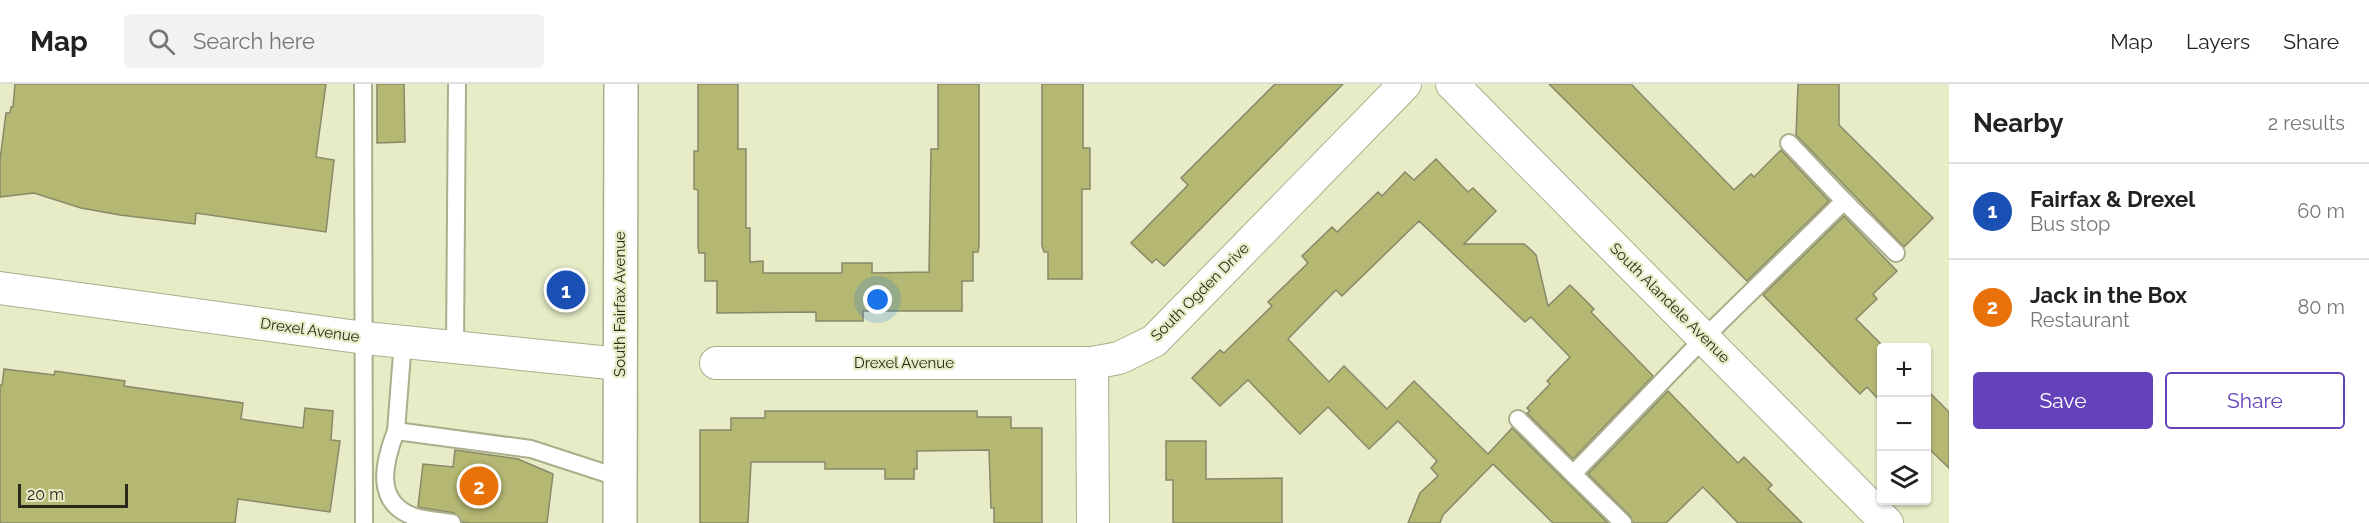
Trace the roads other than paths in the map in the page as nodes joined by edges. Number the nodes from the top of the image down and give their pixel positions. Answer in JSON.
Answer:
{"nodes":[{"id":1,"x":363,"y":84,"type":"edge"},
{"id":2,"x":457,"y":84,"type":"edge"},
{"id":3,"x":621,"y":84,"type":"edge"},
{"id":4,"x":1405,"y":84,"type":"edge"},
{"id":5,"x":1452,"y":84,"type":"edge"},
{"id":6,"x":1788,"y":143,"type":"dead end"},
{"id":7,"x":1844,"y":201,"type":"junction"},
{"id":8,"x":1896,"y":254,"type":"dead end"},
{"id":9,"x":0,"y":288,"type":"edge"},
{"id":10,"x":1705,"y":337,"type":"junction"},
{"id":11,"x":366,"y":338,"type":"junction"},
{"id":12,"x":402,"y":341,"type":"junction"},
{"id":13,"x":455,"y":347,"type":"junction"},
{"id":14,"x":716,"y":363,"type":"dead end"},
{"id":15,"x":1092,"y":363,"type":"junction"},
{"id":16,"x":620,"y":364,"type":"junction"},
{"id":17,"x":1518,"y":419,"type":"dead end"},
{"id":18,"x":396,"y":431,"type":"junction"},
{"id":19,"x":364,"y":458,"type":"junction"},
{"id":20,"x":385,"y":459,"type":"junction"},
{"id":21,"x":1573,"y":474,"type":"junction"},
{"id":22,"x":620,"y":478,"type":"junction"},
{"id":23,"x":364,"y":523,"type":"edge"},
{"id":24,"x":452,"y":523,"type":"edge"},
{"id":25,"x":620,"y":523,"type":"edge"},
{"id":26,"x":1093,"y":523,"type":"edge"},
{"id":27,"x":1623,"y":523,"type":"edge"},
{"id":28,"x":1887,"y":523,"type":"edge"}],
"edges":[{"from":1,"to":11,"type":"lane"},
{"from":2,"to":13,"type":"lane"},
{"from":3,"to":16,"type":"main road","name":"South Fairfax Avenue"},
{"from":4,"to":15,"type":"street","name":"South Ogden Drive"},
{"from":5,"to":10,"type":"street","name":"South Alandele Avenue"},
{"from":6,"to":7,"type":"lane"},
{"from":7,"to":8,"type":"lane"},
{"from":7,"to":10,"type":"lane"},
{"from":9,"to":11,"type":"street","name":"Drexel Avenue"},
{"from":10,"to":21,"type":"lane"},
{"from":10,"to":28,"type":"street","name":"South Alandele Avenue"},
{"from":11,"to":12,"type":"street","name":"Drexel Avenue"},
{"from":11,"to":19,"type":"lane"},
{"from":12,"to":13,"type":"street","name":"Drexel Avenue"},
{"from":12,"to":18,"type":"lane"},
{"from":13,"to":16,"type":"street","name":"Drexel Avenue"},
{"from":14,"to":15,"type":"street","name":"Drexel Avenue"},
{"from":15,"to":26,"type":"street"},
{"from":16,"to":22,"type":"main road","name":"South Fairfax Avenue"},
{"from":17,"to":21,"type":"lane"},
{"from":18,"to":20,"type":"lane"},
{"from":18,"to":22,"type":"lane"},
{"from":19,"to":20,"type":"lane"},
{"from":19,"to":23,"type":"lane"},
{"from":20,"to":24,"type":"lane"},
{"from":21,"to":27,"type":"lane"},
{"from":22,"to":25,"type":"main road","name":"South Fairfax Avenue"}]}
